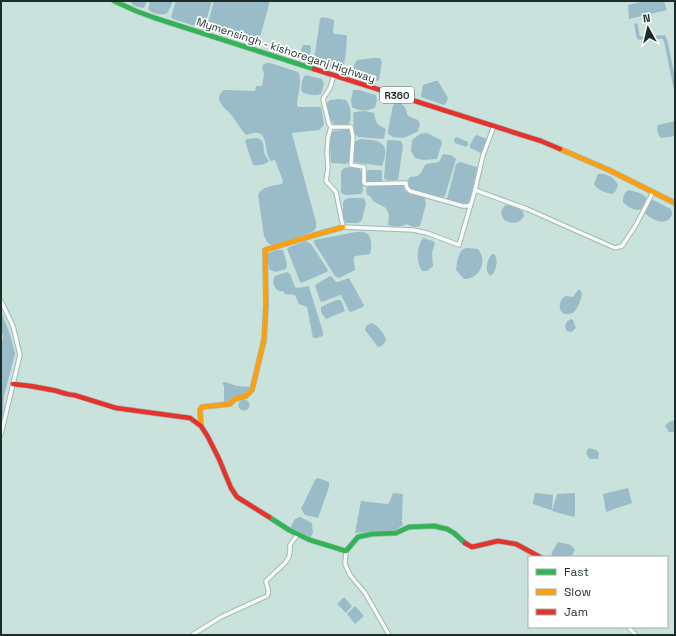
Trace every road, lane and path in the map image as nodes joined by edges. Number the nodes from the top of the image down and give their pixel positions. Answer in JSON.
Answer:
{"nodes":[{"id":1,"x":114,"y":1,"type":"edge"},
{"id":2,"x":334,"y":75,"type":"junction"},
{"id":3,"x":494,"y":126,"type":"junction"},
{"id":4,"x":331,"y":127,"type":"junction"},
{"id":5,"x":475,"y":190,"type":"junction"},
{"id":6,"x":652,"y":192,"type":"junction"},
{"id":7,"x":675,"y":203,"type":"edge"},
{"id":8,"x":470,"y":205,"type":"junction"},
{"id":9,"x":343,"y":227,"type":"junction"},
{"id":10,"x":1,"y":301,"type":"edge"},
{"id":11,"x":13,"y":384,"type":"junction"},
{"id":12,"x":201,"y":426,"type":"junction"},
{"id":13,"x":1,"y":434,"type":"edge"},
{"id":14,"x":298,"y":534,"type":"junction"},
{"id":15,"x":346,"y":551,"type":"junction"},
{"id":16,"x":538,"y":556,"type":"edge"},
{"id":17,"x":192,"y":635,"type":"edge"},
{"id":18,"x":389,"y":635,"type":"edge"}],
"edges":[{"from":1,"to":2,"type":"street","name":"Mymensingh - kishoreganj Highway","number":"R360"},
{"from":2,"to":3,"type":"street","name":"Mymensingh - kishoreganj Highway","number":"R360"},
{"from":2,"to":4,"type":"street"},
{"from":3,"to":5,"type":"street"},
{"from":3,"to":6,"type":"street","name":"Mymensingh - kishoreganj Highway","number":"R360"},
{"from":4,"to":8,"type":"street"},
{"from":4,"to":9,"type":"street"},
{"from":5,"to":6,"type":"street"},
{"from":5,"to":8,"type":"street"},
{"from":6,"to":7,"type":"street","name":"Mymensingh - kishoreganj Highway","number":"R360"},
{"from":8,"to":9,"type":"street"},
{"from":9,"to":12,"type":"street"},
{"from":10,"to":11,"type":"street"},
{"from":11,"to":12,"type":"street"},
{"from":11,"to":13,"type":"street"},
{"from":12,"to":14,"type":"street"},
{"from":14,"to":15,"type":"street"},
{"from":14,"to":17,"type":"street"},
{"from":15,"to":16,"type":"street"},
{"from":15,"to":18,"type":"street"}]}
